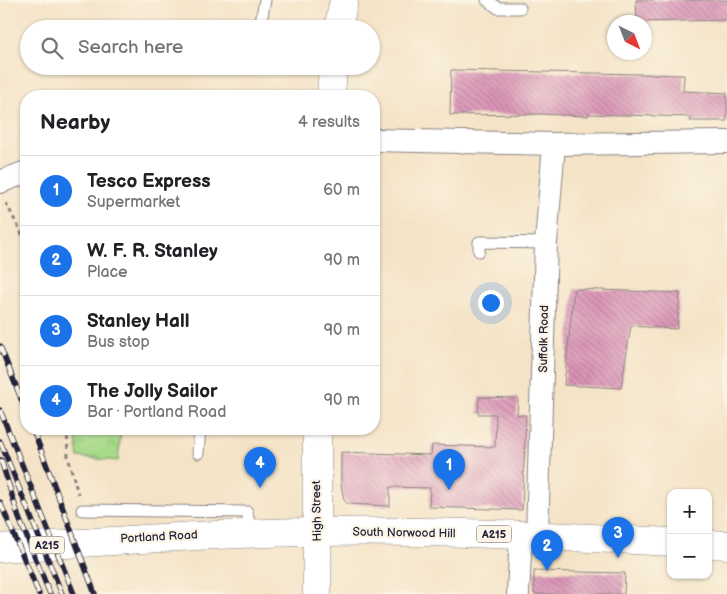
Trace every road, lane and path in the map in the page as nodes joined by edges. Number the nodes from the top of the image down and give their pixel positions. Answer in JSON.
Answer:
{"nodes":[{"id":1,"x":265,"y":0,"type":"edge"},
{"id":2,"x":344,"y":0,"type":"edge"},
{"id":3,"x":487,"y":0,"type":"edge"},
{"id":4,"x":520,"y":8,"type":"dead end"},
{"id":5,"x":261,"y":20,"type":"edge"},
{"id":6,"x":340,"y":20,"type":"edge"},
{"id":7,"x":332,"y":75,"type":"edge"},
{"id":8,"x":331,"y":90,"type":"edge"},
{"id":9,"x":380,"y":140,"type":"edge"},
{"id":10,"x":727,"y":142,"type":"edge"},
{"id":11,"x":554,"y":144,"type":"junction"},
{"id":12,"x":20,"y":177,"type":"edge"},
{"id":13,"x":2,"y":191,"type":"edge"},
{"id":14,"x":20,"y":229,"type":"edge"},
{"id":15,"x":546,"y":243,"type":"junction"},
{"id":16,"x":479,"y":251,"type":"dead end"},
{"id":17,"x":66,"y":435,"type":"edge"},
{"id":18,"x":200,"y":435,"type":"edge"},
{"id":19,"x":317,"y":435,"type":"edge"},
{"id":20,"x":198,"y":453,"type":"dead end"},
{"id":21,"x":82,"y":510,"type":"joint"},
{"id":22,"x":317,"y":532,"type":"junction"},
{"id":23,"x":251,"y":533,"type":"junction"},
{"id":24,"x":529,"y":534,"type":"junction"},
{"id":25,"x":667,"y":542,"type":"edge"},
{"id":26,"x":712,"y":544,"type":"edge"},
{"id":27,"x":727,"y":545,"type":"edge"},
{"id":28,"x":0,"y":548,"type":"edge"},
{"id":29,"x":317,"y":594,"type":"edge"},
{"id":30,"x":518,"y":594,"type":"edge"}],
"edges":[{"from":1,"to":5,"type":"lane"},
{"from":2,"to":6,"type":"main road"},
{"from":3,"to":4,"type":"lane"},
{"from":7,"to":8,"type":"main road"},
{"from":9,"to":11,"type":"street"},
{"from":10,"to":11,"type":"street"},
{"from":11,"to":15,"type":"street","name":"Suffolk Road"},
{"from":12,"to":13,"type":"street"},
{"from":13,"to":14,"type":"path"},
{"from":15,"to":16,"type":"lane"},
{"from":15,"to":24,"type":"street","name":"Suffolk Road"},
{"from":17,"to":21,"type":"path"},
{"from":18,"to":20,"type":"lane"},
{"from":19,"to":22,"type":"main road","name":"High Street"},
{"from":21,"to":23,"type":"lane"},
{"from":22,"to":23,"type":"main road","name":"Portland Road","number":"A215"},
{"from":22,"to":24,"type":"main road","name":"South Norwood Hill","number":"A215"},
{"from":22,"to":29,"type":"main road","name":"High Street"},
{"from":23,"to":28,"type":"main road","name":"Portland Road","number":"A215"},
{"from":24,"to":25,"type":"main road","name":"South Norwood Hill","number":"A215"},
{"from":24,"to":30,"type":"street","name":"Suffolk Road"},
{"from":26,"to":27,"type":"main road"}]}
